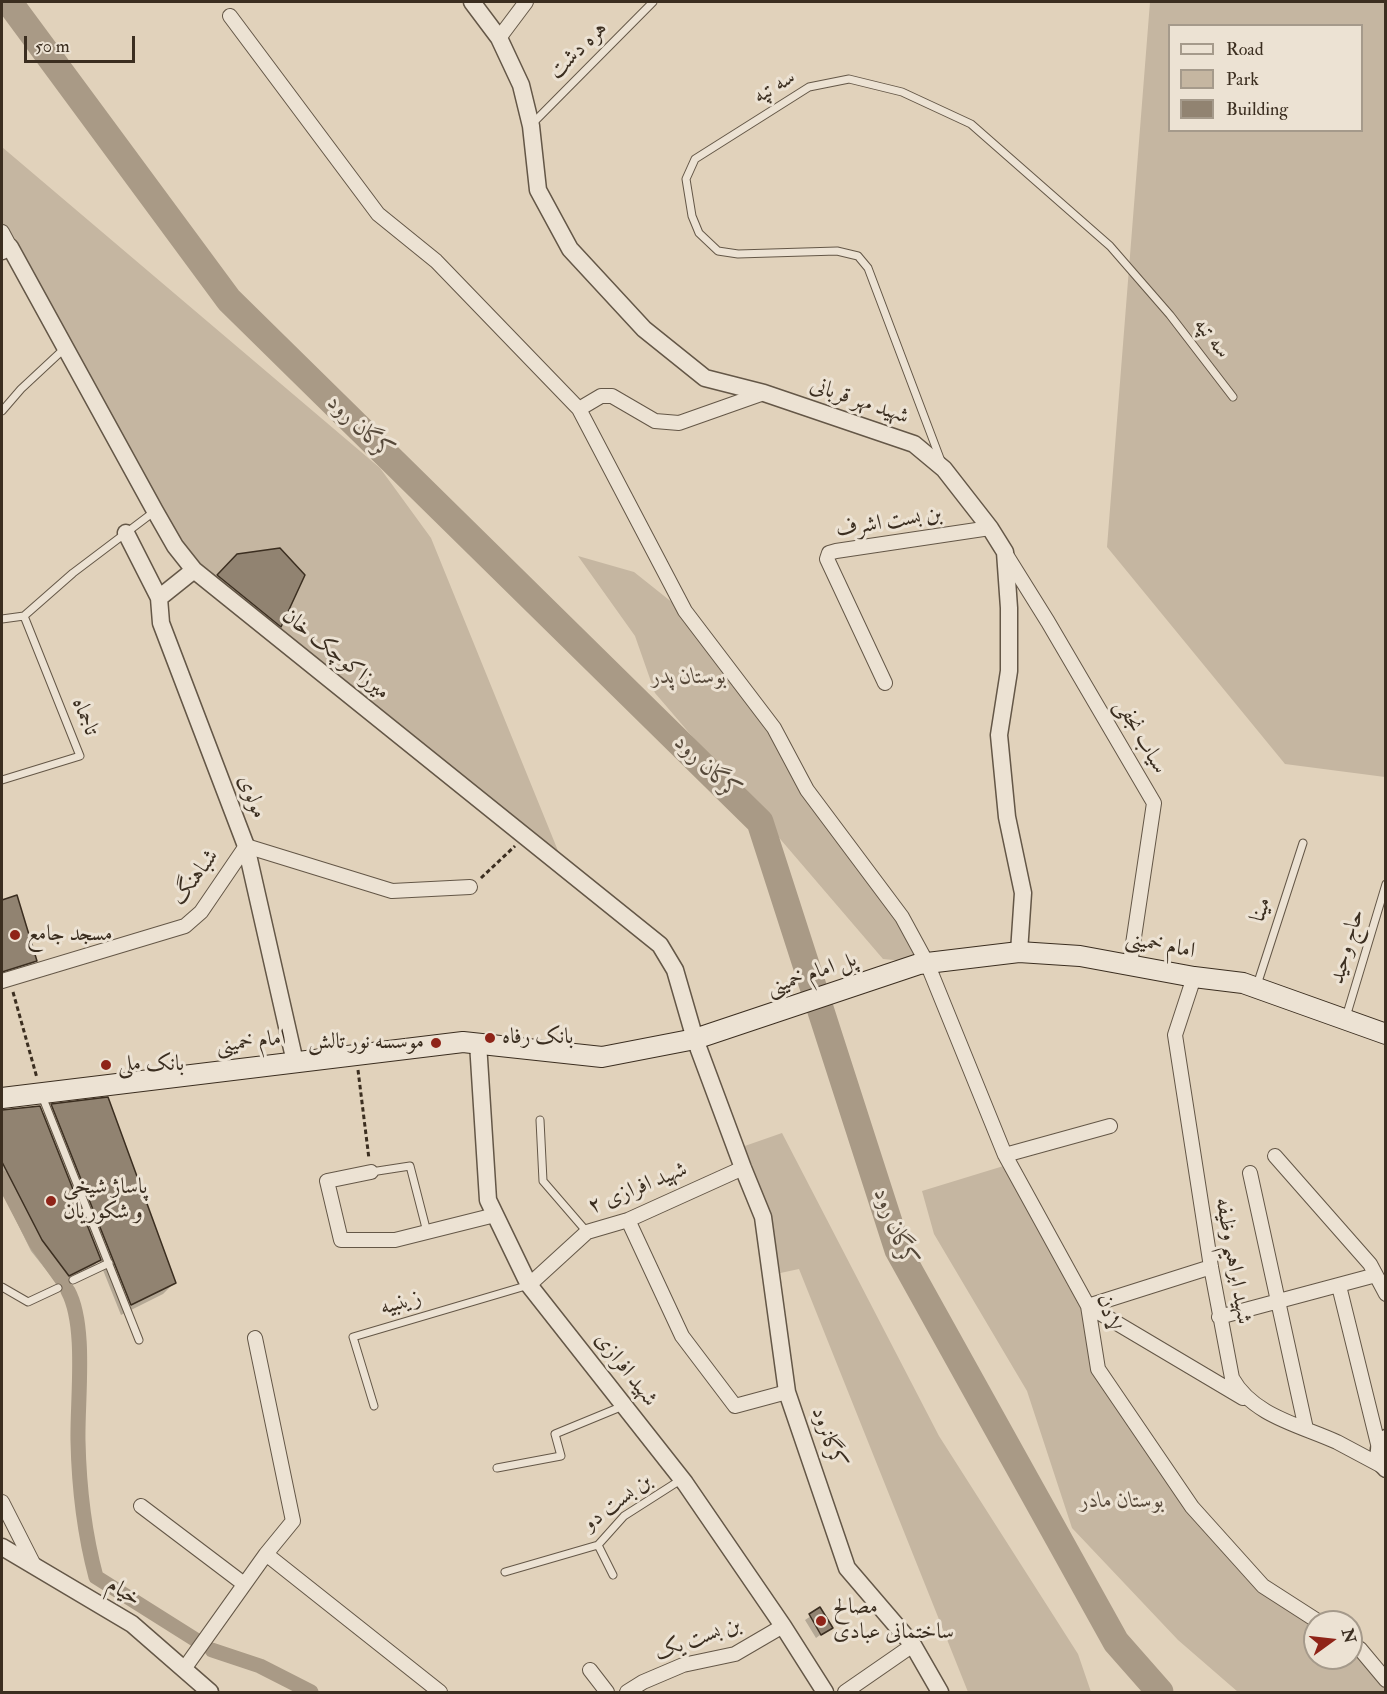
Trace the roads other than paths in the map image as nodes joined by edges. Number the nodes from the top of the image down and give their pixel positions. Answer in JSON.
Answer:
{"nodes":[{"id":1,"x":472,"y":2,"type":"edge"},
{"id":2,"x":526,"y":2,"type":"edge"},
{"id":3,"x":653,"y":2,"type":"edge"},
{"id":4,"x":230,"y":16,"type":"dead end"},
{"id":5,"x":499,"y":38,"type":"junction"},
{"id":6,"x":531,"y":126,"type":"junction"},
{"id":7,"x":4,"y":243,"type":"edge"},
{"id":8,"x":65,"y":348,"type":"junction"},
{"id":9,"x":764,"y":393,"type":"junction"},
{"id":10,"x":1233,"y":397,"type":"dead end"},
{"id":11,"x":579,"y":409,"type":"junction"},
{"id":12,"x":2,"y":411,"type":"edge"},
{"id":13,"x":944,"y":469,"type":"junction"},
{"id":14,"x":155,"y":511,"type":"junction"},
{"id":15,"x":990,"y":528,"type":"junction"},
{"id":16,"x":126,"y":533,"type":"junction"},
{"id":17,"x":1005,"y":552,"type":"junction"},
{"id":18,"x":194,"y":570,"type":"junction"},
{"id":19,"x":159,"y":598,"type":"junction"},
{"id":20,"x":24,"y":616,"type":"junction"},
{"id":21,"x":2,"y":619,"type":"edge"},
{"id":22,"x":885,"y":683,"type":"dead end"},
{"id":23,"x":2,"y":780,"type":"edge"},
{"id":24,"x":1303,"y":843,"type":"dead end"},
{"id":25,"x":246,"y":846,"type":"junction"},
{"id":26,"x":1386,"y":884,"type":"edge"},
{"id":27,"x":470,"y":887,"type":"road end"},
{"id":28,"x":1019,"y":952,"type":"junction"},
{"id":29,"x":923,"y":963,"type":"junction"},
{"id":30,"x":1130,"y":964,"type":"junction"},
{"id":31,"x":1194,"y":977,"type":"junction"},
{"id":32,"x":6,"y":980,"type":"edge"},
{"id":33,"x":1256,"y":988,"type":"junction"},
{"id":34,"x":1346,"y":1020,"type":"junction"},
{"id":35,"x":720,"y":1031,"type":"joint"},
{"id":36,"x":1386,"y":1034,"type":"edge"},
{"id":37,"x":695,"y":1039,"type":"junction"},
{"id":38,"x":478,"y":1043,"type":"junction"},
{"id":39,"x":295,"y":1062,"type":"junction"},
{"id":40,"x":41,"y":1094,"type":"junction"},
{"id":41,"x":2,"y":1098,"type":"edge"},
{"id":42,"x":540,"y":1119,"type":"dead end"},
{"id":43,"x":1110,"y":1126,"type":"dead end"},
{"id":44,"x":1005,"y":1155,"type":"junction"},
{"id":45,"x":1275,"y":1156,"type":"dead end"},
{"id":46,"x":743,"y":1168,"type":"junction"},
{"id":47,"x":371,"y":1172,"type":"joint"},
{"id":48,"x":1250,"y":1173,"type":"dead end"},
{"id":49,"x":495,"y":1215,"type":"junction"},
{"id":50,"x":628,"y":1220,"type":"junction"},
{"id":51,"x":427,"y":1232,"type":"junction"},
{"id":52,"x":587,"y":1232,"type":"junction"},
{"id":53,"x":109,"y":1263,"type":"junction"},
{"id":54,"x":1211,"y":1267,"type":"junction"},
{"id":55,"x":1376,"y":1275,"type":"junction"},
{"id":56,"x":73,"y":1280,"type":"dead end"},
{"id":57,"x":529,"y":1285,"type":"junction"},
{"id":58,"x":1339,"y":1286,"type":"junction"},
{"id":59,"x":2,"y":1287,"type":"edge"},
{"id":60,"x":58,"y":1288,"type":"dead end"},
{"id":61,"x":1386,"y":1294,"type":"edge"},
{"id":62,"x":1278,"y":1301,"type":"junction"},
{"id":63,"x":1088,"y":1306,"type":"junction"},
{"id":64,"x":1219,"y":1317,"type":"junction"},
{"id":65,"x":255,"y":1338,"type":"dead end"},
{"id":66,"x":139,"y":1340,"type":"dead end"},
{"id":67,"x":787,"y":1392,"type":"junction"},
{"id":68,"x":626,"y":1405,"type":"junction"},
{"id":69,"x":374,"y":1406,"type":"dead end"},
{"id":70,"x":1266,"y":1412,"type":"junction"},
{"id":71,"x":1306,"y":1429,"type":"junction"},
{"id":72,"x":1382,"y":1443,"type":"edge"},
{"id":73,"x":497,"y":1468,"type":"dead end"},
{"id":74,"x":1384,"y":1468,"type":"edge"},
{"id":75,"x":682,"y":1479,"type":"junction"},
{"id":76,"x":2,"y":1502,"type":"edge"},
{"id":77,"x":141,"y":1506,"type":"dead end"},
{"id":78,"x":598,"y":1545,"type":"junction"},
{"id":79,"x":2,"y":1547,"type":"edge"},
{"id":80,"x":266,"y":1554,"type":"junction"},
{"id":81,"x":35,"y":1567,"type":"junction"},
{"id":82,"x":505,"y":1572,"type":"dead end"},
{"id":83,"x":613,"y":1575,"type":"dead end"},
{"id":84,"x":244,"y":1584,"type":"junction"},
{"id":85,"x":1303,"y":1612,"type":"edge"},
{"id":86,"x":783,"y":1626,"type":"junction"},
{"id":87,"x":914,"y":1645,"type":"junction"},
{"id":88,"x":1363,"y":1653,"type":"edge"},
{"id":89,"x":184,"y":1670,"type":"junction"},
{"id":90,"x":590,"y":1670,"type":"dead end"},
{"id":91,"x":1386,"y":1680,"type":"edge"},
{"id":92,"x":210,"y":1692,"type":"edge"},
{"id":93,"x":440,"y":1692,"type":"edge"},
{"id":94,"x":607,"y":1692,"type":"edge"},
{"id":95,"x":627,"y":1692,"type":"edge"},
{"id":96,"x":825,"y":1692,"type":"edge"},
{"id":97,"x":845,"y":1692,"type":"edge"},
{"id":98,"x":940,"y":1692,"type":"edge"}],
"edges":[{"from":1,"to":5,"type":"street","name":"شهید مهر قربانی"},
{"from":2,"to":5,"type":"street"},
{"from":3,"to":6,"type":"lane","name":"هره دشت"},
{"from":4,"to":11,"type":"street","name":"لادن"},
{"from":5,"to":6,"type":"street","name":"شهید مهر قربانی"},
{"from":6,"to":9,"type":"street","name":"شهید مهر قربانی"},
{"from":7,"to":8,"type":"street","name":"میرزاکوچک خان"},
{"from":8,"to":12,"type":"lane"},
{"from":8,"to":14,"type":"street","name":"میرزاکوچک خان"},
{"from":9,"to":11,"type":"street"},
{"from":9,"to":13,"type":"street","name":"شهید مهر قربانی"},
{"from":10,"to":13,"type":"lane","name":"سه تپه"},
{"from":11,"to":29,"type":"street","name":"لادن"},
{"from":13,"to":15,"type":"street","name":"شهید مهر قربانی"},
{"from":14,"to":16,"type":"lane"},
{"from":14,"to":18,"type":"street","name":"میرزاکوچک خان"},
{"from":15,"to":17,"type":"street","name":"شهید مهر قربانی"},
{"from":15,"to":22,"type":"street","name":"بن بست اشرف"},
{"from":16,"to":19,"type":"street","name":"مولوی"},
{"from":16,"to":20,"type":"lane"},
{"from":17,"to":28,"type":"street","name":"شهید مهر قربانی"},
{"from":17,"to":30,"type":"street","name":"سیاب نجفی"},
{"from":18,"to":19,"type":"street"},
{"from":18,"to":37,"type":"street","name":"میرزاکوچک خان"},
{"from":19,"to":25,"type":"street","name":"مولوی"},
{"from":20,"to":21,"type":"lane"},
{"from":20,"to":23,"type":"lane","name":"تاجماه"},
{"from":24,"to":33,"type":"lane","name":"مینا"},
{"from":25,"to":27,"type":"street"},
{"from":25,"to":32,"type":"street","name":"شباهنگ"},
{"from":25,"to":39,"type":"street","name":"مولوی"},
{"from":26,"to":34,"type":"lane","name":"حاج وحید"},
{"from":28,"to":29,"type":"main road","name":"امام خمینی"},
{"from":28,"to":30,"type":"main road","name":"امام خمینی"},
{"from":29,"to":35,"type":"main road","name":"پل امام خمینی"},
{"from":29,"to":44,"type":"street","name":"لادن"},
{"from":30,"to":31,"type":"main road","name":"امام خمینی"},
{"from":31,"to":33,"type":"main road","name":"امام خمینی"},
{"from":31,"to":54,"type":"street","name":"شهید ابراهیم وظیفه"},
{"from":33,"to":34,"type":"main road","name":"امام خمینی"},
{"from":34,"to":36,"type":"main road","name":"امام خمینی"},
{"from":35,"to":37,"type":"main road","name":"امام خمینی"},
{"from":37,"to":38,"type":"main road","name":"امام خمینی"},
{"from":37,"to":46,"type":"street","name":"کرگانرود"},
{"from":38,"to":39,"type":"main road","name":"امام خمینی"},
{"from":38,"to":49,"type":"street","name":"شهید افرازی"},
{"from":39,"to":40,"type":"main road","name":"امام خمینی"},
{"from":40,"to":41,"type":"main road","name":"امام خمینی"},
{"from":40,"to":53,"type":"lane"},
{"from":42,"to":52,"type":"lane"},
{"from":43,"to":44,"type":"street"},
{"from":44,"to":63,"type":"street","name":"لادن"},
{"from":45,"to":55,"type":"street"},
{"from":46,"to":50,"type":"street","name":"شهید افرازی ۲"},
{"from":46,"to":67,"type":"street","name":"کرگانرود"},
{"from":47,"to":51,"type":"lane"},
{"from":47,"to":51,"type":"street"},
{"from":48,"to":62,"type":"street"},
{"from":49,"to":51,"type":"street"},
{"from":49,"to":57,"type":"street","name":"شهید افرازی"},
{"from":50,"to":52,"type":"street","name":"شهید افرازی ۲"},
{"from":50,"to":67,"type":"street"},
{"from":52,"to":57,"type":"street","name":"شهید افرازی ۲"},
{"from":53,"to":56,"type":"lane"},
{"from":53,"to":66,"type":"lane"},
{"from":54,"to":63,"type":"street"},
{"from":54,"to":64,"type":"street","name":"شهید ابراهیم وظیفه"},
{"from":55,"to":58,"type":"street"},
{"from":55,"to":61,"type":"street"},
{"from":57,"to":68,"type":"street","name":"شهید افرازی"},
{"from":57,"to":69,"type":"lane","name":"زینبیه"},
{"from":58,"to":62,"type":"street"},
{"from":58,"to":72,"type":"street"},
{"from":59,"to":60,"type":"lane"},
{"from":62,"to":64,"type":"street"},
{"from":62,"to":71,"type":"street"},
{"from":63,"to":70,"type":"street"},
{"from":63,"to":85,"type":"street","name":"لادن"},
{"from":64,"to":70,"type":"street","name":"شهید ابراهیم وظیفه"},
{"from":65,"to":80,"type":"street"},
{"from":67,"to":87,"type":"street","name":"کرگانرود"},
{"from":68,"to":73,"type":"lane"},
{"from":68,"to":75,"type":"street","name":"شهید افرازی"},
{"from":70,"to":71,"type":"street","name":"شهید ابراهیم وظیفه"},
{"from":71,"to":74,"type":"street","name":"شهید ابراهیم وظیفه"},
{"from":72,"to":74,"type":"street"},
{"from":75,"to":78,"type":"lane","name":"بن بست دو"},
{"from":75,"to":86,"type":"street","name":"شهید افرازی"},
{"from":76,"to":81,"type":"street"},
{"from":77,"to":84,"type":"street"},
{"from":78,"to":82,"type":"lane","name":"بن بست دو"},
{"from":78,"to":83,"type":"lane"},
{"from":79,"to":81,"type":"street","name":"خیام"},
{"from":80,"to":84,"type":"street"},
{"from":80,"to":93,"type":"street"},
{"from":81,"to":89,"type":"street","name":"خیام"},
{"from":84,"to":89,"type":"street"},
{"from":86,"to":95,"type":"street","name":"بن بست یک"},
{"from":86,"to":96,"type":"street","name":"شهید افرازی"},
{"from":87,"to":97,"type":"street"},
{"from":87,"to":98,"type":"street","name":"کرگانرود"},
{"from":88,"to":91,"type":"street"},
{"from":89,"to":92,"type":"street","name":"خیام"},
{"from":90,"to":94,"type":"street"}]}
